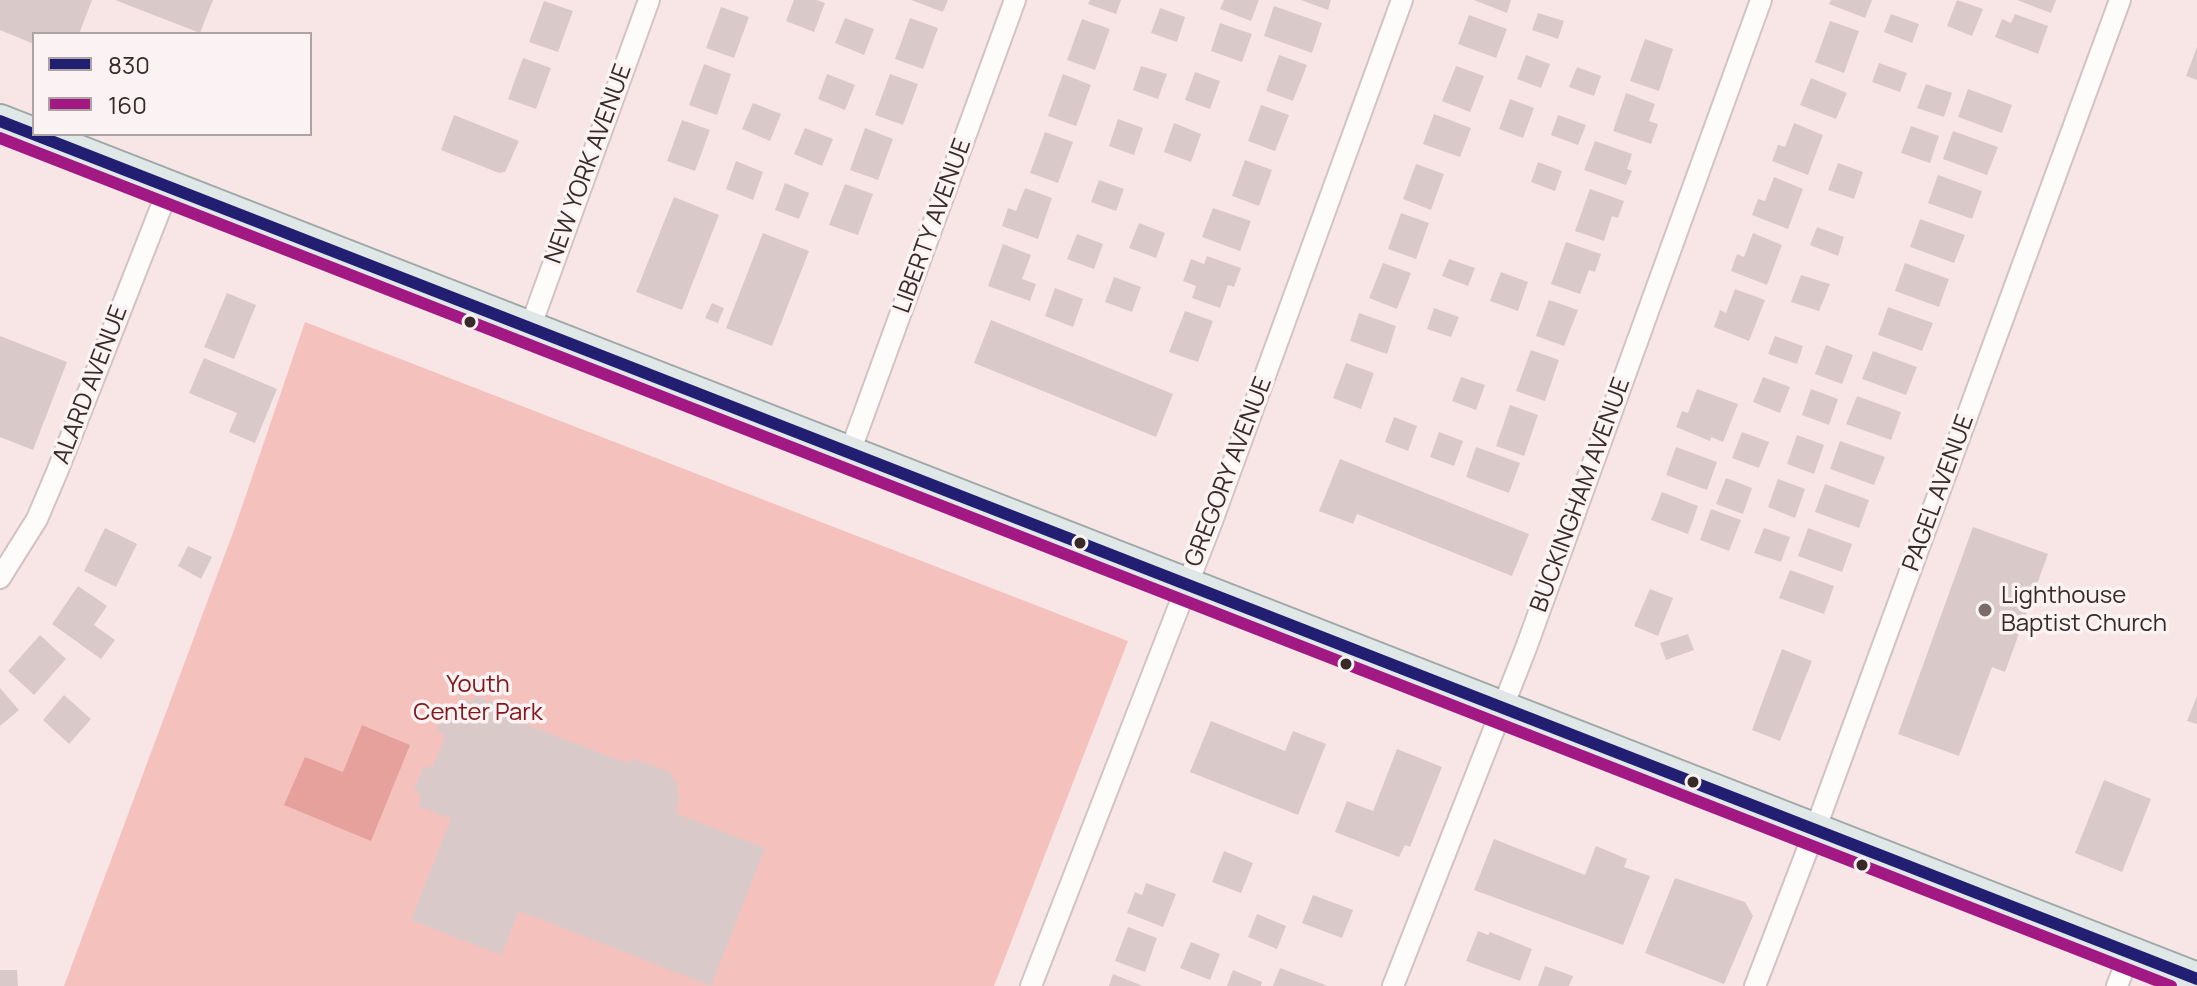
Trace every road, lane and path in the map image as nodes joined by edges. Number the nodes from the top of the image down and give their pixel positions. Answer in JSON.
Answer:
{"nodes":[{"id":1,"x":649,"y":0,"type":"edge"},
{"id":2,"x":1015,"y":0,"type":"edge"},
{"id":3,"x":1402,"y":0,"type":"edge"},
{"id":4,"x":1761,"y":0,"type":"edge"},
{"id":5,"x":2120,"y":0,"type":"edge"},
{"id":6,"x":0,"y":121,"type":"edge"},
{"id":7,"x":32,"y":133,"type":"edge"},
{"id":8,"x":38,"y":136,"type":"edge"},
{"id":9,"x":169,"y":187,"type":"junction"},
{"id":10,"x":530,"y":328,"type":"junction"},
{"id":11,"x":850,"y":452,"type":"junction"},
{"id":12,"x":0,"y":578,"type":"edge"},
{"id":13,"x":1187,"y":585,"type":"junction"},
{"id":14,"x":1501,"y":708,"type":"junction"},
{"id":15,"x":1815,"y":830,"type":"junction"},
{"id":16,"x":2130,"y":953,"type":"junction"},
{"id":17,"x":2197,"y":979,"type":"edge"},
{"id":18,"x":1031,"y":986,"type":"edge"},
{"id":19,"x":1393,"y":986,"type":"edge"},
{"id":20,"x":1755,"y":986,"type":"edge"},
{"id":21,"x":2117,"y":986,"type":"edge"}],
"edges":[{"from":1,"to":10,"type":"street","name":"NEW YORK AVENUE"},
{"from":2,"to":11,"type":"street","name":"LIBERTY AVENUE"},
{"from":3,"to":13,"type":"street","name":"GREGORY AVENUE"},
{"from":4,"to":14,"type":"street","name":"BUCKINGHAM AVENUE"},
{"from":5,"to":15,"type":"street","name":"PAGEL AVENUE"},
{"from":6,"to":7,"type":"main road"},
{"from":8,"to":9,"type":"main road"},
{"from":9,"to":10,"type":"main road"},
{"from":9,"to":12,"type":"street","name":"ALARD AVENUE"},
{"from":10,"to":11,"type":"main road"},
{"from":11,"to":13,"type":"main road"},
{"from":13,"to":14,"type":"main road"},
{"from":13,"to":18,"type":"street","name":"GREGORY AVENUE"},
{"from":14,"to":15,"type":"main road"},
{"from":14,"to":19,"type":"street","name":"BUCKINGHAM AVENUE"},
{"from":15,"to":16,"type":"main road"},
{"from":15,"to":20,"type":"street","name":"PAGEL AVENUE"},
{"from":16,"to":17,"type":"main road"},
{"from":16,"to":21,"type":"street"}]}
